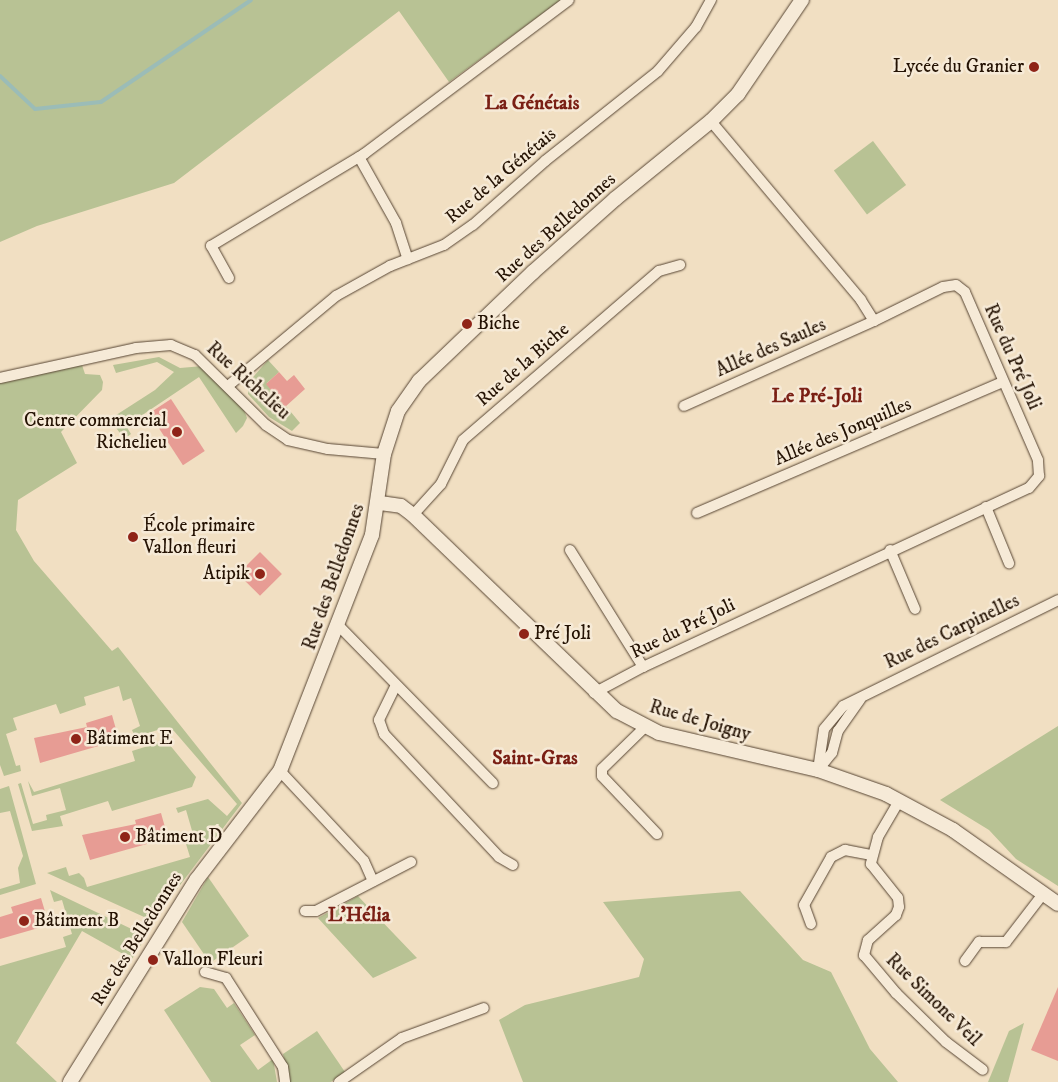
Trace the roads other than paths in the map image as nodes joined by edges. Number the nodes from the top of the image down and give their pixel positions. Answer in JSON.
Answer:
{"nodes":[{"id":1,"x":569,"y":0,"type":"edge"},
{"id":2,"x":711,"y":0,"type":"edge"},
{"id":3,"x":804,"y":2,"type":"edge"},
{"id":4,"x":711,"y":121,"type":"junction"},
{"id":5,"x":358,"y":157,"type":"junction"},
{"id":6,"x":408,"y":259,"type":"junction"},
{"id":7,"x":680,"y":265,"type":"dead end"},
{"id":8,"x":229,"y":278,"type":"dead end"},
{"id":9,"x":874,"y":321,"type":"junction"},
{"id":10,"x":0,"y":378,"type":"edge"},
{"id":11,"x":1003,"y":382,"type":"junction"},
{"id":12,"x":228,"y":386,"type":"junction"},
{"id":13,"x":684,"y":406,"type":"dead end"},
{"id":14,"x":384,"y":454,"type":"junction"},
{"id":15,"x":380,"y":503,"type":"junction"},
{"id":16,"x":986,"y":507,"type":"junction"},
{"id":17,"x":697,"y":513,"type":"dead end"},
{"id":18,"x":413,"y":515,"type":"junction"},
{"id":19,"x":570,"y":550,"type":"dead end"},
{"id":20,"x":890,"y":550,"type":"junction"},
{"id":21,"x":1008,"y":563,"type":"dead end"},
{"id":22,"x":1058,"y":600,"type":"edge"},
{"id":23,"x":916,"y":609,"type":"dead end"},
{"id":24,"x":339,"y":626,"type":"junction"},
{"id":25,"x":643,"y":667,"type":"junction"},
{"id":26,"x":396,"y":684,"type":"junction"},
{"id":27,"x":594,"y":693,"type":"junction"},
{"id":28,"x":645,"y":727,"type":"junction"},
{"id":29,"x":818,"y":770,"type":"junction"},
{"id":30,"x":280,"y":771,"type":"junction"},
{"id":31,"x":493,"y":783,"type":"dead end"},
{"id":32,"x":899,"y":800,"type":"junction"},
{"id":33,"x":657,"y":834,"type":"dead end"},
{"id":34,"x":871,"y":855,"type":"junction"},
{"id":35,"x":411,"y":862,"type":"dead end"},
{"id":36,"x":514,"y":865,"type":"dead end"},
{"id":37,"x":373,"y":881,"type":"junction"},
{"id":38,"x":1043,"y":894,"type":"junction"},
{"id":39,"x":1058,"y":904,"type":"edge"},
{"id":40,"x":305,"y":911,"type":"dead end"},
{"id":41,"x":811,"y":924,"type":"dead end"},
{"id":42,"x":965,"y":961,"type":"dead end"},
{"id":43,"x":205,"y":972,"type":"dead end"},
{"id":44,"x":484,"y":1008,"type":"dead end"},
{"id":45,"x":88,"y":1055,"type":"junction"},
{"id":46,"x":984,"y":1070,"type":"dead end"},
{"id":47,"x":70,"y":1082,"type":"edge"},
{"id":48,"x":80,"y":1082,"type":"edge"},
{"id":49,"x":284,"y":1082,"type":"edge"},
{"id":50,"x":339,"y":1082,"type":"edge"}],
"edges":[{"from":1,"to":5,"type":"street"},
{"from":2,"to":6,"type":"street","name":"Rue de la Génétais"},
{"from":3,"to":4,"type":"main road","name":"Rue des Belledonnes"},
{"from":4,"to":9,"type":"street"},
{"from":4,"to":14,"type":"main road","name":"Rue des Belledonnes"},
{"from":5,"to":6,"type":"street"},
{"from":5,"to":8,"type":"street"},
{"from":6,"to":12,"type":"street","name":"Rue de la Génétais"},
{"from":7,"to":18,"type":"street","name":"Rue de la Biche"},
{"from":9,"to":11,"type":"street","name":"Rue du Pré Joli"},
{"from":9,"to":13,"type":"street","name":"Allée des Saules"},
{"from":10,"to":12,"type":"street","name":"Rue Richelieu"},
{"from":11,"to":16,"type":"street","name":"Rue du Pré Joli"},
{"from":11,"to":17,"type":"street","name":"Allée des Jonquilles"},
{"from":12,"to":14,"type":"street","name":"Rue Richelieu"},
{"from":14,"to":15,"type":"main road","name":"Rue des Belledonnes"},
{"from":15,"to":18,"type":"main road","name":"Rue de Joigny"},
{"from":15,"to":24,"type":"main road","name":"Rue des Belledonnes"},
{"from":16,"to":20,"type":"street","name":"Rue du Pré Joli"},
{"from":16,"to":21,"type":"street"},
{"from":18,"to":27,"type":"main road","name":"Rue de Joigny"},
{"from":19,"to":25,"type":"street"},
{"from":20,"to":23,"type":"street"},
{"from":20,"to":25,"type":"street","name":"Rue du Pré Joli"},
{"from":22,"to":29,"type":"street","name":"Rue des Carpinelles"},
{"from":24,"to":26,"type":"street"},
{"from":24,"to":30,"type":"main road","name":"Rue des Belledonnes"},
{"from":25,"to":27,"type":"street","name":"Rue du Pré Joli"},
{"from":26,"to":31,"type":"street"},
{"from":26,"to":36,"type":"street"},
{"from":27,"to":28,"type":"main road","name":"Rue de Joigny"},
{"from":28,"to":29,"type":"main road","name":"Rue de Joigny"},
{"from":28,"to":33,"type":"street"},
{"from":29,"to":32,"type":"main road","name":"Rue de Joigny"},
{"from":30,"to":37,"type":"street"},
{"from":30,"to":45,"type":"main road","name":"Rue des Belledonnes"},
{"from":32,"to":34,"type":"street"},
{"from":32,"to":38,"type":"main road","name":"Rue de Joigny"},
{"from":34,"to":41,"type":"street"},
{"from":34,"to":46,"type":"street","name":"Rue Simone Veil"},
{"from":35,"to":37,"type":"street"},
{"from":37,"to":40,"type":"street"},
{"from":38,"to":39,"type":"main road","name":"Rue de Joigny"},
{"from":38,"to":42,"type":"street"},
{"from":43,"to":49,"type":"street"},
{"from":44,"to":50,"type":"street"},
{"from":45,"to":47,"type":"main road","name":"Rue des Belledonnes"},
{"from":45,"to":48,"type":"main road","name":"Rue des Belledonnes"}]}
